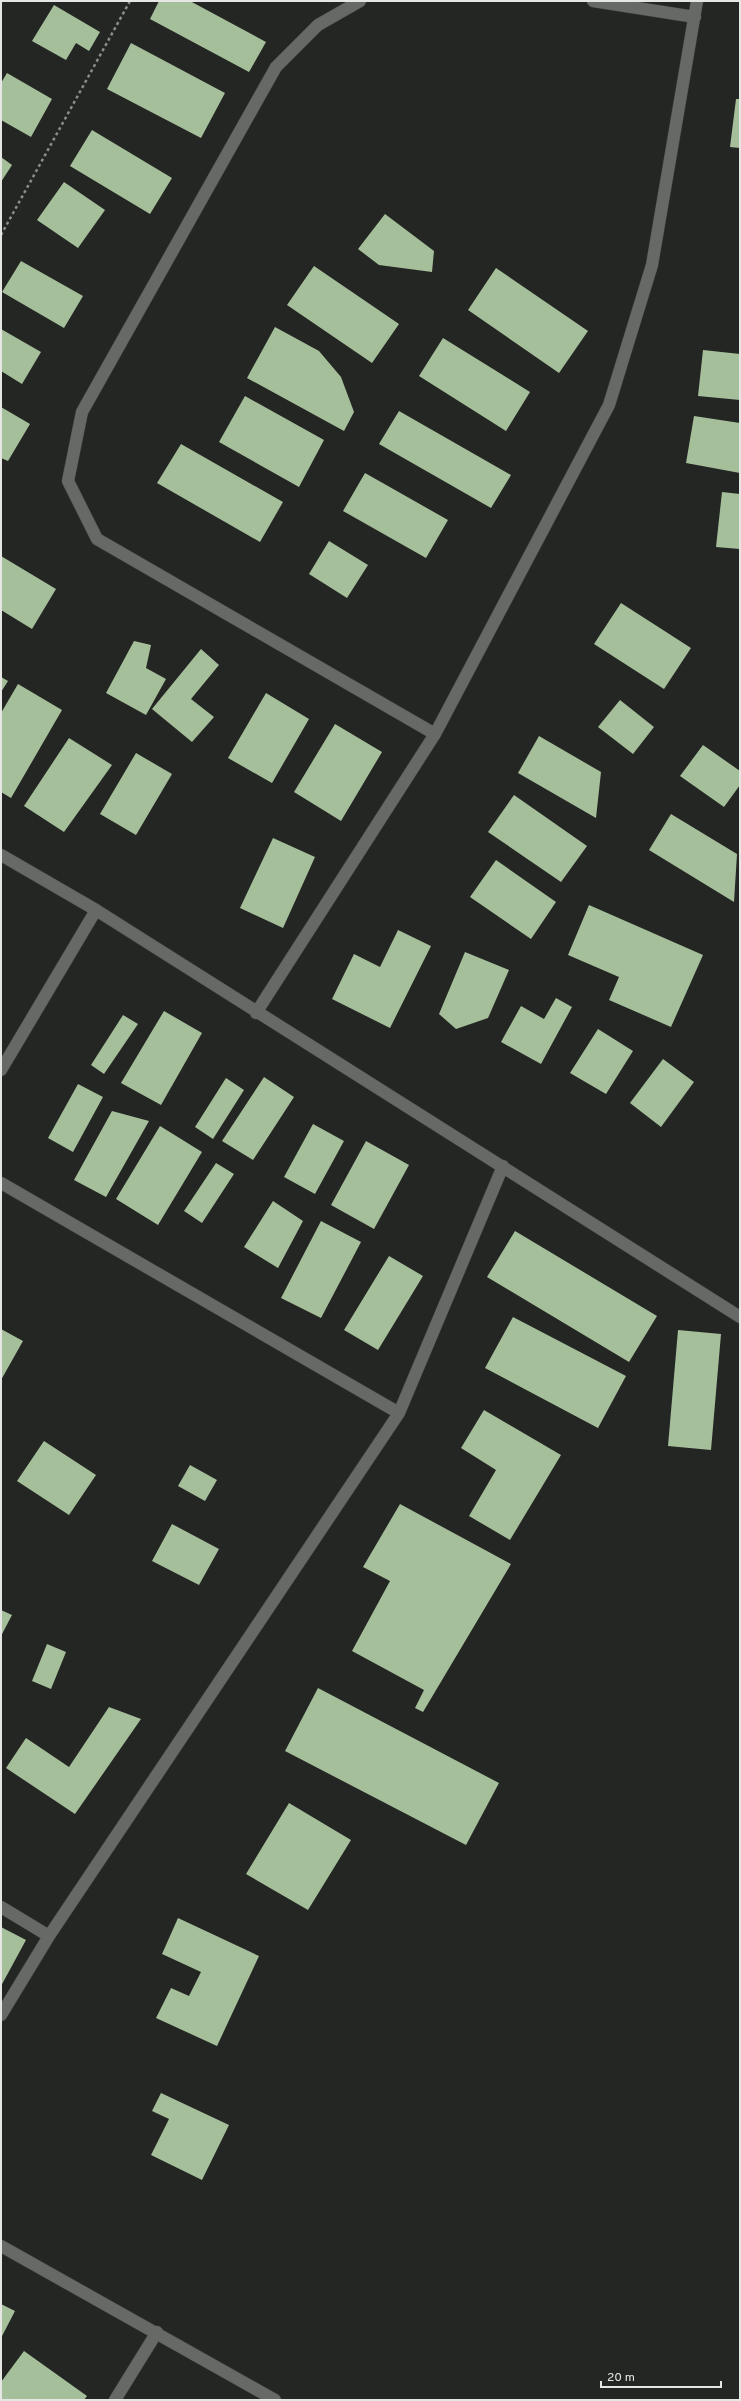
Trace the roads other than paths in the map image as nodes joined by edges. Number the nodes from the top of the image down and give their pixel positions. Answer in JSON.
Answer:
{"nodes":[{"id":1,"x":360,"y":1,"type":"edge"},
{"id":2,"x":593,"y":1,"type":"edge"},
{"id":3,"x":697,"y":1,"type":"edge"},
{"id":4,"x":695,"y":17,"type":"junction"},
{"id":5,"x":435,"y":734,"type":"junction"},
{"id":6,"x":1,"y":855,"type":"edge"},
{"id":7,"x":96,"y":910,"type":"junction"},
{"id":8,"x":256,"y":1013,"type":"junction"},
{"id":9,"x":1,"y":1070,"type":"edge"},
{"id":10,"x":503,"y":1166,"type":"junction"},
{"id":11,"x":1,"y":1183,"type":"edge"},
{"id":12,"x":740,"y":1317,"type":"edge"},
{"id":13,"x":399,"y":1413,"type":"junction"},
{"id":14,"x":1,"y":1907,"type":"edge"},
{"id":15,"x":49,"y":1936,"type":"junction"},
{"id":16,"x":1,"y":2015,"type":"edge"},
{"id":17,"x":1,"y":2246,"type":"edge"},
{"id":18,"x":157,"y":2332,"type":"junction"},
{"id":19,"x":115,"y":2400,"type":"edge"},
{"id":20,"x":275,"y":2400,"type":"edge"}],
"edges":[{"from":1,"to":5,"type":"street"},
{"from":2,"to":4,"type":"street"},
{"from":3,"to":4,"type":"street"},
{"from":4,"to":5,"type":"street"},
{"from":5,"to":8,"type":"street"},
{"from":6,"to":7,"type":"street"},
{"from":7,"to":8,"type":"street"},
{"from":7,"to":9,"type":"street"},
{"from":8,"to":10,"type":"street"},
{"from":10,"to":12,"type":"street"},
{"from":10,"to":13,"type":"street"},
{"from":11,"to":13,"type":"street"},
{"from":13,"to":15,"type":"street"},
{"from":14,"to":15,"type":"street"},
{"from":15,"to":16,"type":"street"},
{"from":17,"to":18,"type":"street"},
{"from":18,"to":19,"type":"street"},
{"from":18,"to":20,"type":"street"}]}
